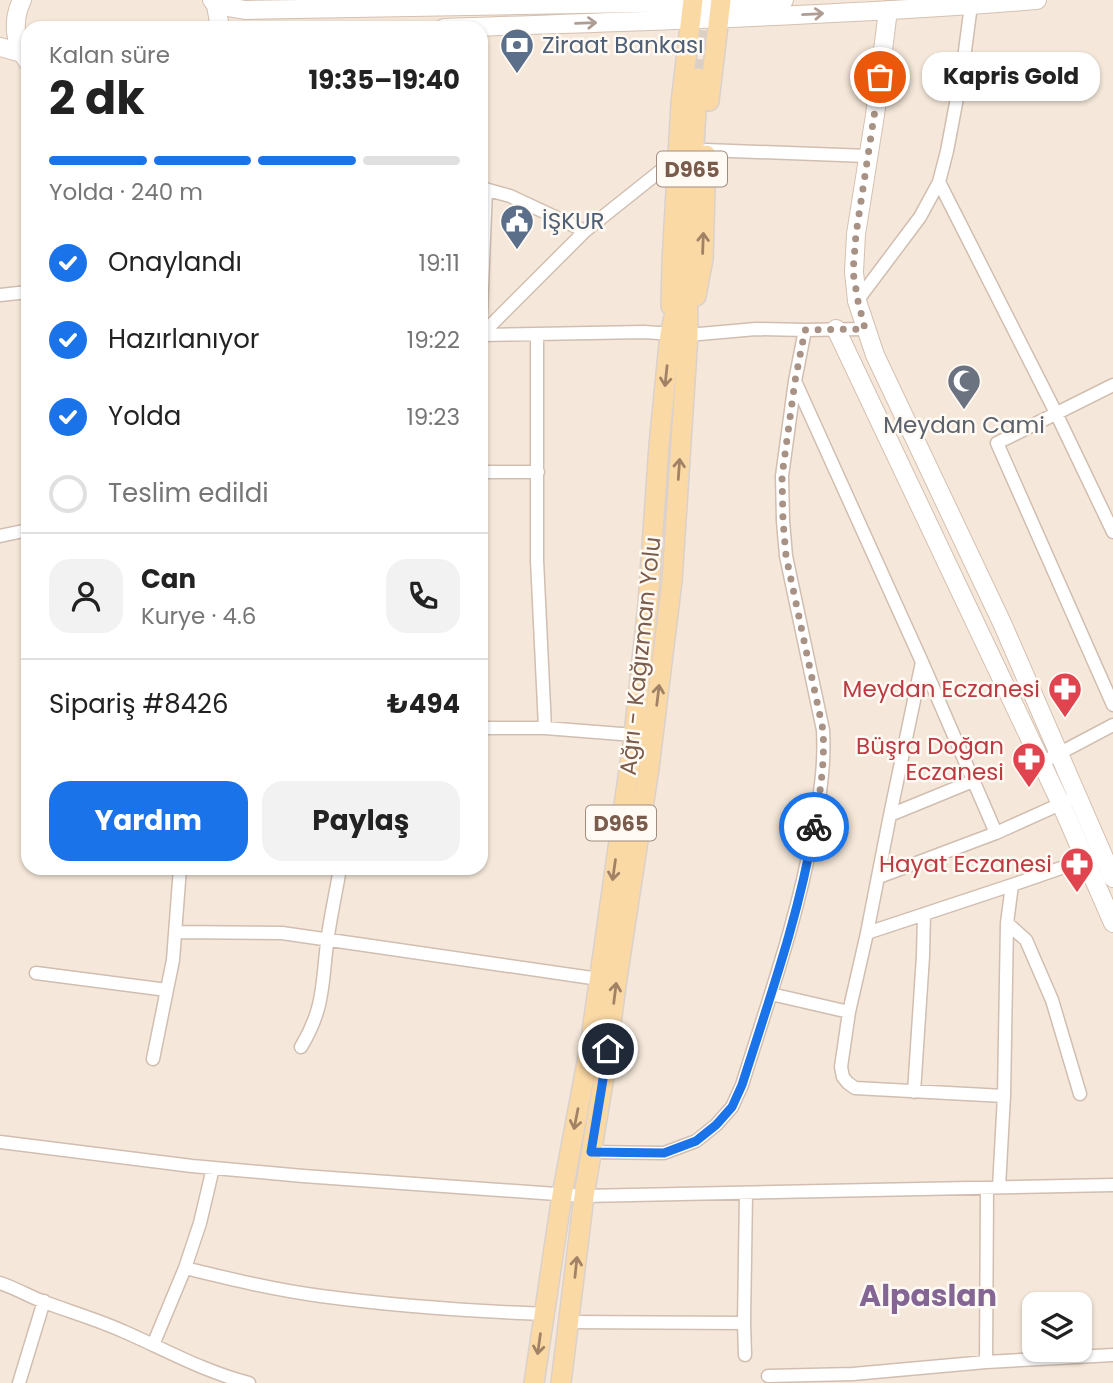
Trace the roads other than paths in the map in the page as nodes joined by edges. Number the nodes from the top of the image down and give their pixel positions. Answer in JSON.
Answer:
{"nodes":[{"id":1,"x":784,"y":0,"type":"edge"},
{"id":2,"x":1037,"y":0,"type":"edge"},
{"id":3,"x":214,"y":3,"type":"edge"},
{"id":4,"x":20,"y":4,"type":"edge"},
{"id":5,"x":971,"y":5,"type":"junction"},
{"id":6,"x":692,"y":7,"type":"edge"},
{"id":7,"x":720,"y":7,"type":"edge"},
{"id":8,"x":888,"y":10,"type":"junction"},
{"id":9,"x":0,"y":15,"type":"edge"},
{"id":10,"x":218,"y":21,"type":"edge"},
{"id":11,"x":488,"y":24,"type":"edge"},
{"id":12,"x":0,"y":47,"type":"edge"},
{"id":13,"x":21,"y":48,"type":"edge"},
{"id":14,"x":21,"y":55,"type":"edge"},
{"id":15,"x":698,"y":78,"type":"tunnel mouth"},
{"id":16,"x":706,"y":150,"type":"junction"},
{"id":17,"x":679,"y":156,"type":"junction"},
{"id":18,"x":868,"y":156,"type":"junction"},
{"id":19,"x":939,"y":182,"type":"junction"},
{"id":20,"x":488,"y":189,"type":"edge"},
{"id":21,"x":585,"y":231,"type":"junction"},
{"id":22,"x":21,"y":293,"type":"edge"},
{"id":23,"x":0,"y":295,"type":"edge"},
{"id":24,"x":858,"y":301,"type":"junction"},
{"id":25,"x":488,"y":328,"type":"edge"},
{"id":26,"x":865,"y":329,"type":"junction"},
{"id":27,"x":805,"y":330,"type":"junction"},
{"id":28,"x":836,"y":330,"type":"junction"},
{"id":29,"x":679,"y":334,"type":"junction"},
{"id":30,"x":488,"y":335,"type":"edge"},
{"id":31,"x":537,"y":335,"type":"junction"},
{"id":32,"x":795,"y":381,"type":"junction"},
{"id":33,"x":1113,"y":385,"type":"edge"},
{"id":34,"x":1056,"y":413,"type":"junction"},
{"id":35,"x":488,"y":472,"type":"edge"},
{"id":36,"x":538,"y":472,"type":"junction"},
{"id":37,"x":21,"y":532,"type":"edge"},
{"id":38,"x":1113,"y":532,"type":"edge"},
{"id":39,"x":0,"y":536,"type":"edge"},
{"id":40,"x":922,"y":662,"type":"junction"},
{"id":41,"x":1113,"y":705,"type":"edge"},
{"id":42,"x":1113,"y":725,"type":"edge"},
{"id":43,"x":488,"y":728,"type":"edge"},
{"id":44,"x":545,"y":728,"type":"junction"},
{"id":45,"x":634,"y":735,"type":"junction"},
{"id":46,"x":1058,"y":754,"type":"junction"},
{"id":47,"x":1041,"y":763,"type":"junction"},
{"id":48,"x":973,"y":781,"type":"junction"},
{"id":49,"x":1069,"y":800,"type":"junction"},
{"id":50,"x":890,"y":815,"type":"junction"},
{"id":51,"x":996,"y":833,"type":"junction"},
{"id":52,"x":1093,"y":857,"type":"junction"},
{"id":53,"x":180,"y":875,"type":"edge"},
{"id":54,"x":339,"y":875,"type":"edge"},
{"id":55,"x":879,"y":877,"type":"junction"},
{"id":56,"x":1113,"y":878,"type":"edge"},
{"id":57,"x":1012,"y":886,"type":"junction"},
{"id":58,"x":924,"y":914,"type":"junction"},
{"id":59,"x":1007,"y":923,"type":"junction"},
{"id":60,"x":1113,"y":923,"type":"edge"},
{"id":61,"x":176,"y":932,"type":"junction"},
{"id":62,"x":867,"y":933,"type":"junction"},
{"id":63,"x":327,"y":941,"type":"junction"},
{"id":64,"x":36,"y":973,"type":"dead end"},
{"id":65,"x":599,"y":979,"type":"junction"},
{"id":66,"x":167,"y":990,"type":"junction"},
{"id":67,"x":771,"y":994,"type":"junction"},
{"id":68,"x":849,"y":1012,"type":"junction"},
{"id":69,"x":301,"y":1047,"type":"dead end"},
{"id":70,"x":153,"y":1059,"type":"dead end"},
{"id":71,"x":914,"y":1092,"type":"junction"},
{"id":72,"x":1080,"y":1094,"type":"dead end"},
{"id":73,"x":1004,"y":1096,"type":"junction"},
{"id":74,"x":0,"y":1142,"type":"edge"},
{"id":75,"x":591,"y":1152,"type":"junction"},
{"id":76,"x":212,"y":1168,"type":"junction"},
{"id":77,"x":1113,"y":1185,"type":"edge"},
{"id":78,"x":993,"y":1187,"type":"junction"},
{"id":79,"x":746,"y":1193,"type":"junction"},
{"id":80,"x":562,"y":1195,"type":"junction"},
{"id":81,"x":584,"y":1196,"type":"junction"},
{"id":82,"x":185,"y":1268,"type":"junction"},
{"id":83,"x":0,"y":1283,"type":"edge"},
{"id":84,"x":44,"y":1301,"type":"junction"},
{"id":85,"x":544,"y":1314,"type":"junction"},
{"id":86,"x":569,"y":1322,"type":"junction"},
{"id":87,"x":744,"y":1323,"type":"junction"},
{"id":88,"x":153,"y":1345,"type":"junction"},
{"id":89,"x":745,"y":1355,"type":"dead end"},
{"id":90,"x":1113,"y":1355,"type":"edge"},
{"id":91,"x":986,"y":1362,"type":"junction"},
{"id":92,"x":768,"y":1376,"type":"dead end"},
{"id":93,"x":824,"y":1379,"type":"edge"},
{"id":94,"x":19,"y":1383,"type":"edge"},
{"id":95,"x":249,"y":1383,"type":"edge"},
{"id":96,"x":534,"y":1383,"type":"edge"},
{"id":97,"x":561,"y":1383,"type":"edge"}],
"edges":[{"from":1,"to":7,"type":"street"},
{"from":2,"to":5,"type":"street"},
{"from":3,"to":6,"type":"street"},
{"from":3,"to":10,"type":"street"},
{"from":4,"to":9,"type":"street"},
{"from":4,"to":13,"type":"street"},
{"from":5,"to":8,"type":"street"},
{"from":5,"to":19,"type":"street"},
{"from":6,"to":7,"type":"street"},
{"from":11,"to":6,"type":"street","one_way":true},
{"from":6,"to":17,"type":"main road"},
{"from":7,"to":8,"type":"street","one_way":true},
{"from":7,"to":16,"type":"main road"},
{"from":8,"to":18,"type":"street"},
{"from":12,"to":14,"type":"street"},
{"from":15,"to":29,"type":"main road","name":"Ağrı - Kağızman Yolu","number":"D965"},
{"from":16,"to":18,"type":"street"},
{"from":29,"to":16,"type":"main road","one_way":true},
{"from":17,"to":21,"type":"street"},
{"from":17,"to":29,"type":"main road"},
{"from":18,"to":24,"type":"street"},
{"from":19,"to":24,"type":"street"},
{"from":19,"to":34,"type":"street"},
{"from":20,"to":21,"type":"street"},
{"from":21,"to":25,"type":"street"},
{"from":22,"to":23,"type":"street"},
{"from":24,"to":26,"type":"street"},
{"from":26,"to":28,"type":"street"},
{"from":26,"to":46,"type":"street"},
{"from":27,"to":28,"type":"street"},
{"from":27,"to":29,"type":"street"},
{"from":27,"to":32,"type":"street"},
{"from":28,"to":47,"type":"street"},
{"from":29,"to":31,"type":"street"},
{"from":29,"to":45,"type":"main road","name":"Ağrı - Kağızman Yolu","number":"D965","one_way":true},
{"from":75,"to":29,"type":"main road","name":"Ağrı - Kağızman Yolu","number":"D965","one_way":true},
{"from":30,"to":31,"type":"street"},
{"from":31,"to":36,"type":"street"},
{"from":32,"to":40,"type":"street"},
{"from":32,"to":67,"type":"street"},
{"from":33,"to":34,"type":"street"},
{"from":34,"to":38,"type":"street"},
{"from":34,"to":41,"type":"street"},
{"from":35,"to":36,"type":"street"},
{"from":36,"to":44,"type":"street"},
{"from":37,"to":39,"type":"street"},
{"from":40,"to":48,"type":"street"},
{"from":40,"to":50,"type":"street"},
{"from":42,"to":46,"type":"street"},
{"from":43,"to":44,"type":"street"},
{"from":44,"to":45,"type":"street"},
{"from":45,"to":65,"type":"main road","name":"Ağrı - Kağızman Yolu","number":"D965","one_way":true},
{"from":46,"to":47,"type":"street"},
{"from":46,"to":49,"type":"street"},
{"from":47,"to":49,"type":"street"},
{"from":48,"to":50,"type":"street"},
{"from":48,"to":51,"type":"street"},
{"from":49,"to":51,"type":"street"},
{"from":49,"to":52,"type":"street"},
{"from":50,"to":55,"type":"street"},
{"from":51,"to":55,"type":"street"},
{"from":52,"to":56,"type":"street"},
{"from":52,"to":57,"type":"street"},
{"from":52,"to":60,"type":"street"},
{"from":53,"to":61,"type":"street"},
{"from":54,"to":63,"type":"street"},
{"from":55,"to":62,"type":"street"},
{"from":57,"to":58,"type":"street"},
{"from":57,"to":59,"type":"street"},
{"from":58,"to":62,"type":"street"},
{"from":58,"to":71,"type":"street"},
{"from":59,"to":72,"type":"street"},
{"from":59,"to":73,"type":"street"},
{"from":61,"to":63,"type":"street"},
{"from":61,"to":66,"type":"street"},
{"from":62,"to":68,"type":"street"},
{"from":63,"to":65,"type":"street"},
{"from":63,"to":69,"type":"street"},
{"from":64,"to":66,"type":"street"},
{"from":65,"to":80,"type":"main road","name":"Ağrı - Kağızman Yolu","number":"D965","one_way":true},
{"from":66,"to":70,"type":"street"},
{"from":67,"to":68,"type":"street"},
{"from":67,"to":75,"type":"street"},
{"from":68,"to":71,"type":"street"},
{"from":71,"to":73,"type":"street"},
{"from":73,"to":78,"type":"street"},
{"from":74,"to":76,"type":"street"},
{"from":75,"to":81,"type":"main road","name":"Ağrı - Kağızman Yolu","number":"D965"},
{"from":76,"to":80,"type":"street"},
{"from":76,"to":82,"type":"street"},
{"from":77,"to":78,"type":"street"},
{"from":78,"to":79,"type":"street"},
{"from":78,"to":91,"type":"street"},
{"from":79,"to":81,"type":"street"},
{"from":79,"to":87,"type":"street"},
{"from":80,"to":81,"type":"street"},
{"from":80,"to":85,"type":"main road","name":"Ağrı - Kağızman Yolu","number":"D965"},
{"from":86,"to":81,"type":"main road","name":"Ağrı - Kağızman Yolu","number":"D965","one_way":true},
{"from":82,"to":85,"type":"street"},
{"from":82,"to":88,"type":"street"},
{"from":83,"to":84,"type":"street"},
{"from":84,"to":88,"type":"street"},
{"from":84,"to":94,"type":"street"},
{"from":85,"to":96,"type":"main road","name":"Ağrı - Kağızman Yolu","number":"D965","one_way":true},
{"from":86,"to":87,"type":"street"},
{"from":86,"to":97,"type":"main road","name":"Ağrı - Kağızman Yolu","number":"D965"},
{"from":87,"to":89,"type":"street"},
{"from":88,"to":95,"type":"street"},
{"from":90,"to":91,"type":"street"},
{"from":91,"to":93,"type":"street"},
{"from":92,"to":93,"type":"street"}]}
